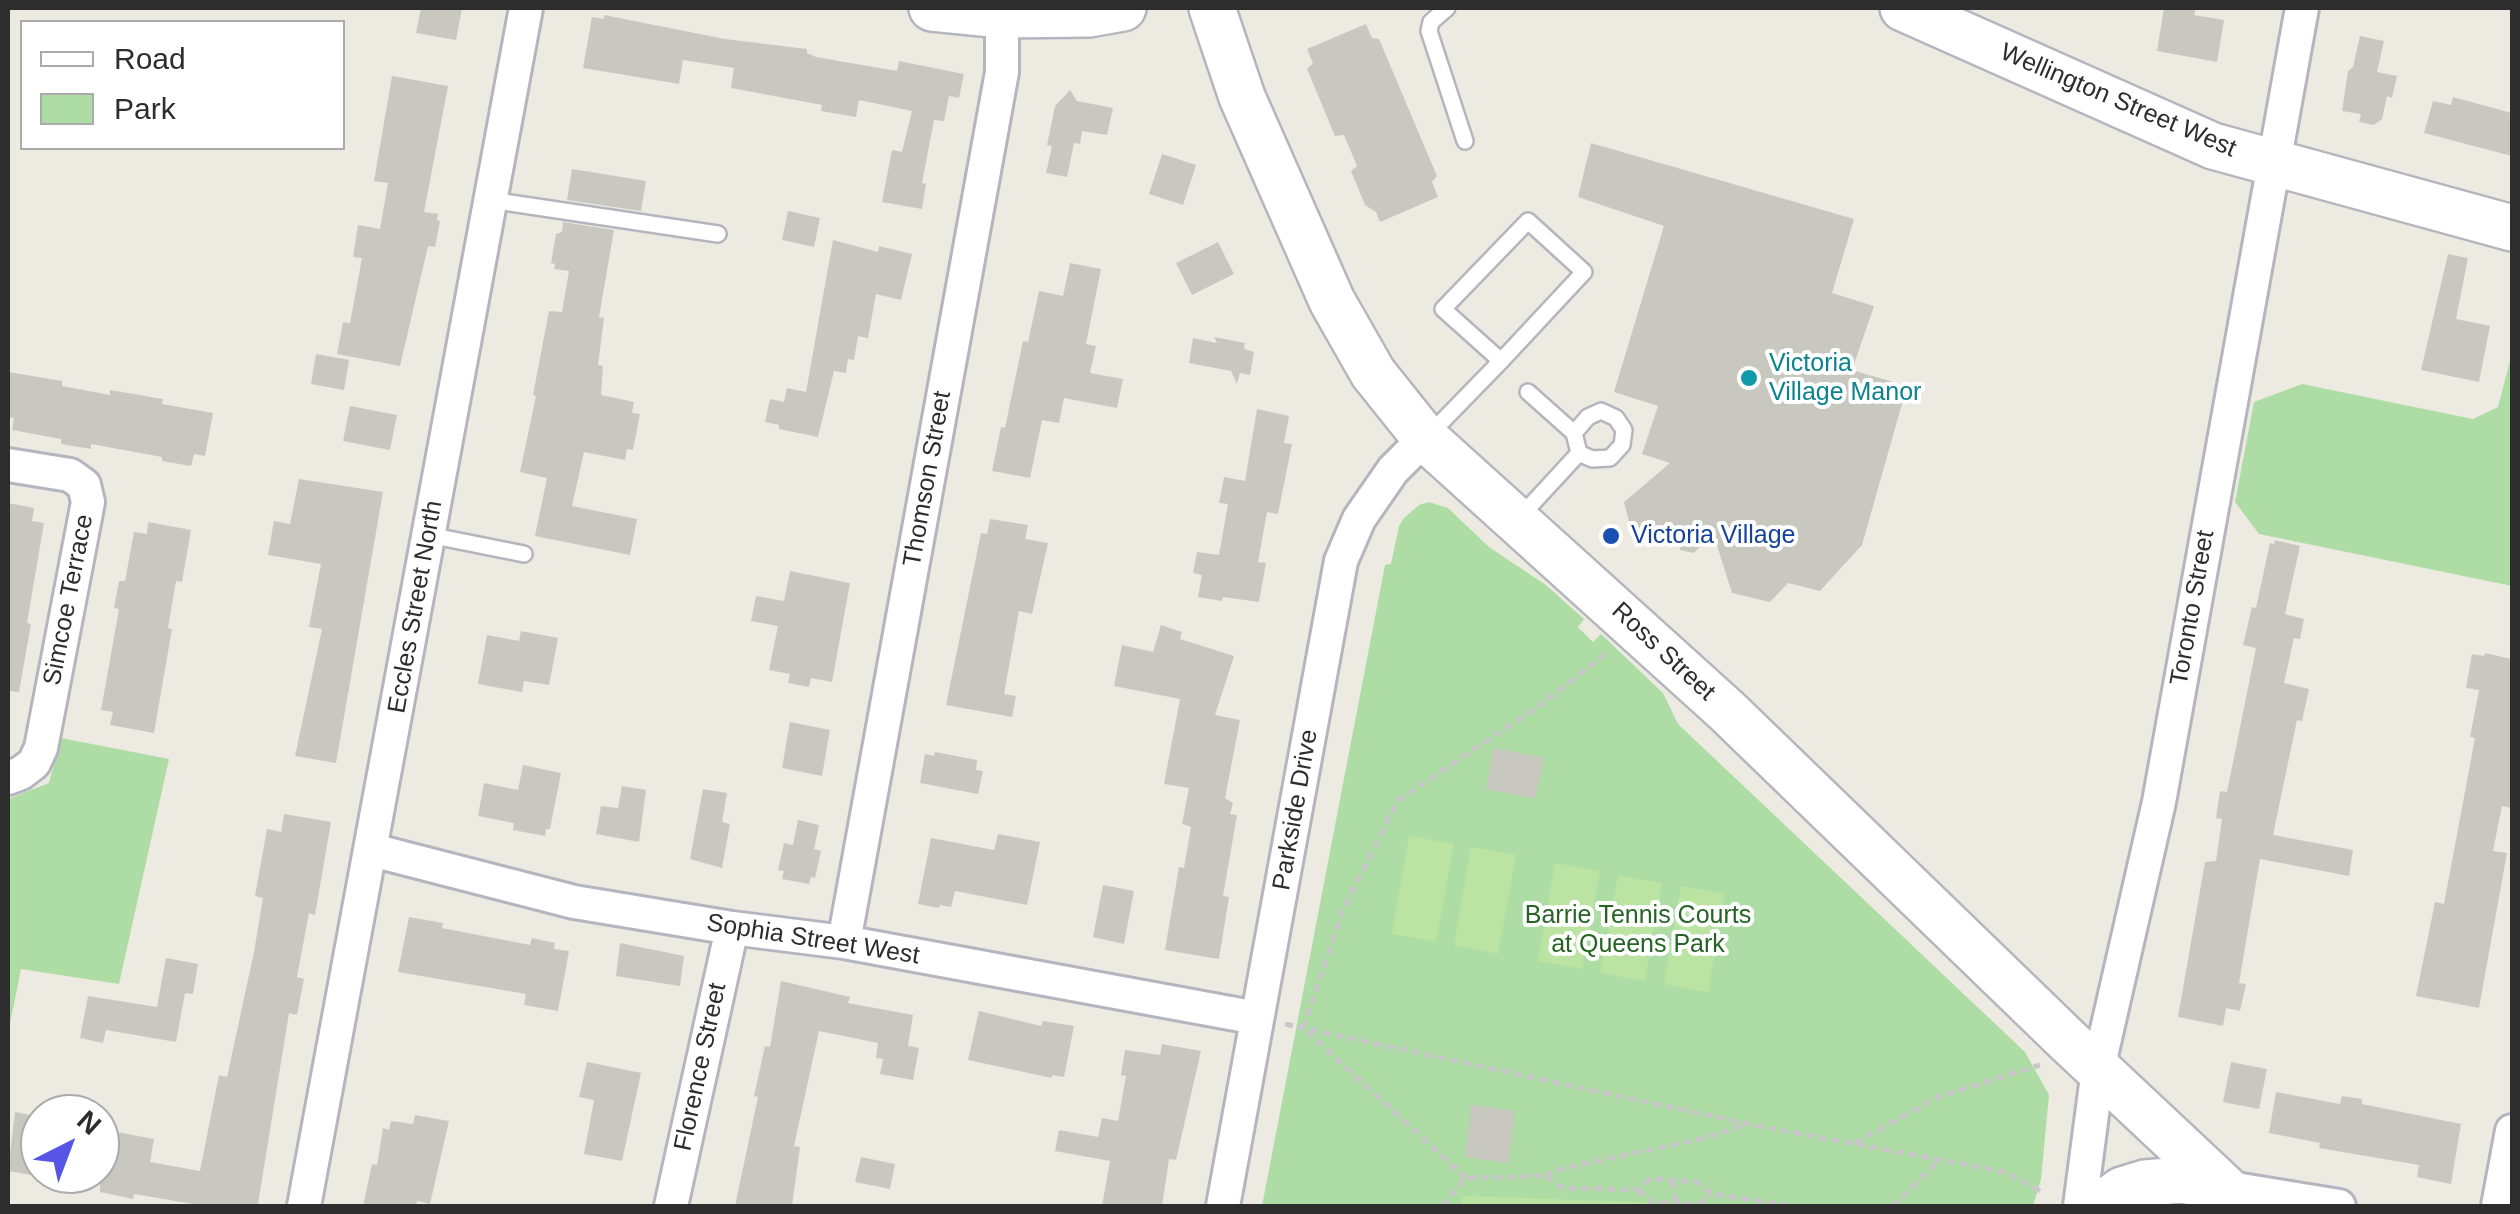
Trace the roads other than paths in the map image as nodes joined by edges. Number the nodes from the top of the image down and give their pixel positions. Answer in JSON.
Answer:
{"nodes":[{"id":1,"x":526,"y":8,"type":"edge"},
{"id":2,"x":932,"y":8,"type":"edge"},
{"id":3,"x":1123,"y":8,"type":"edge"},
{"id":4,"x":1212,"y":8,"type":"edge"},
{"id":5,"x":1447,"y":8,"type":"edge"},
{"id":6,"x":1902,"y":8,"type":"edge"},
{"id":7,"x":2302,"y":8,"type":"edge"},
{"id":8,"x":1002,"y":15,"type":"junction"},
{"id":9,"x":1465,"y":142,"type":"dead end"},
{"id":10,"x":2271,"y":164,"type":"junction"},
{"id":11,"x":490,"y":200,"type":"junction"},
{"id":12,"x":2512,"y":228,"type":"edge"},
{"id":13,"x":718,"y":234,"type":"dead end"},
{"id":14,"x":1501,"y":361,"type":"junction"},
{"id":15,"x":1528,"y":392,"type":"dead end"},
{"id":16,"x":1574,"y":434,"type":"junction"},
{"id":17,"x":1425,"y":438,"type":"junction"},
{"id":18,"x":1579,"y":454,"type":"junction"},
{"id":19,"x":8,"y":465,"type":"edge"},
{"id":20,"x":1518,"y":520,"type":"junction"},
{"id":21,"x":429,"y":535,"type":"junction"},
{"id":22,"x":524,"y":554,"type":"dead end"},
{"id":23,"x":8,"y":778,"type":"edge"},
{"id":24,"x":372,"y":850,"type":"junction"},
{"id":25,"x":732,"y":928,"type":"junction"},
{"id":26,"x":844,"y":942,"type":"junction"},
{"id":27,"x":1258,"y":1018,"type":"junction"},
{"id":28,"x":2098,"y":1070,"type":"junction"},
{"id":29,"x":2512,"y":1131,"type":"edge"},
{"id":30,"x":2234,"y":1197,"type":"edge"},
{"id":31,"x":304,"y":1206,"type":"edge"},
{"id":32,"x":672,"y":1206,"type":"edge"},
{"id":33,"x":1223,"y":1206,"type":"edge"},
{"id":34,"x":2080,"y":1206,"type":"edge"},
{"id":35,"x":2100,"y":1206,"type":"edge"},
{"id":36,"x":2338,"y":1206,"type":"edge"},
{"id":37,"x":2498,"y":1206,"type":"edge"}],
"edges":[{"from":1,"to":11,"type":"street","name":"Eccles Street North"},
{"from":2,"to":8,"type":"main road"},
{"from":3,"to":8,"type":"main road"},
{"from":4,"to":17,"type":"main road","name":"Ross Street"},
{"from":5,"to":9,"type":"lane"},
{"from":6,"to":10,"type":"main road","name":"Wellington Street West"},
{"from":7,"to":10,"type":"street","name":"Toronto Street"},
{"from":8,"to":26,"type":"street","name":"Thomson Street"},
{"from":10,"to":12,"type":"main road","name":"Wellington Street West"},
{"from":10,"to":28,"type":"street","name":"Toronto Street"},
{"from":11,"to":13,"type":"lane"},
{"from":11,"to":21,"type":"street","name":"Eccles Street North"},
{"from":14,"to":14,"type":"lane"},
{"from":14,"to":17,"type":"lane"},
{"from":15,"to":16,"type":"lane"},
{"from":16,"to":18,"type":"lane"},
{"from":16,"to":18,"type":"lane"},
{"from":17,"to":20,"type":"main road","name":"Ross Street"},
{"from":17,"to":27,"type":"street","name":"Parkside Drive"},
{"from":18,"to":20,"type":"lane"},
{"from":19,"to":23,"type":"street","name":"Simcoe Terrace"},
{"from":20,"to":28,"type":"main road","name":"Ross Street"},
{"from":21,"to":22,"type":"lane"},
{"from":21,"to":24,"type":"street","name":"Eccles Street North"},
{"from":24,"to":25,"type":"street","name":"Sophia Street West"},
{"from":24,"to":31,"type":"street","name":"Eccles Street North"},
{"from":25,"to":26,"type":"street","name":"Sophia Street West"},
{"from":25,"to":32,"type":"street","name":"Florence Street"},
{"from":26,"to":27,"type":"street","name":"Sophia Street West"},
{"from":27,"to":33,"type":"street","name":"Parkside Drive"},
{"from":28,"to":30,"type":"main road","name":"Ross Street"},
{"from":28,"to":34,"type":"street","name":"Toronto Street"},
{"from":29,"to":37,"type":"street"},
{"from":30,"to":35,"type":"main road"},
{"from":30,"to":36,"type":"street"}]}
